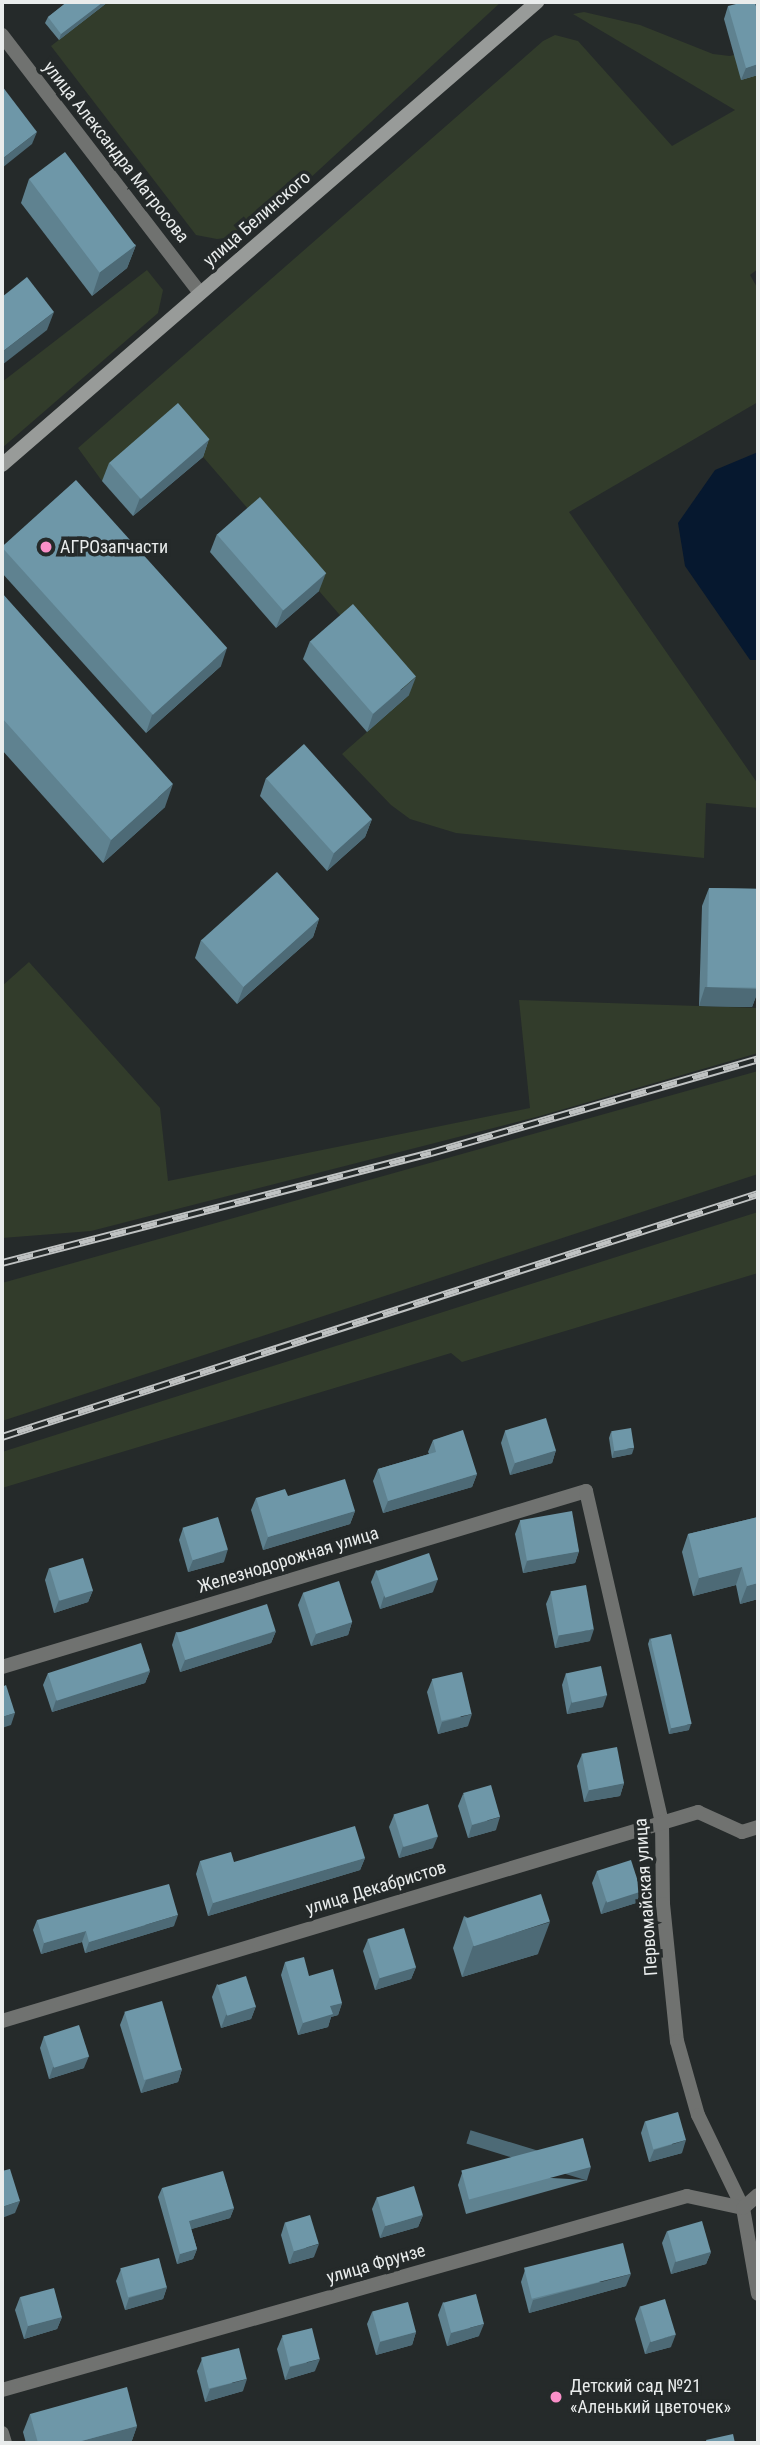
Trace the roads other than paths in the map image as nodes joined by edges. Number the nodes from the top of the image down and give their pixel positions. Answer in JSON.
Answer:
{"nodes":[{"id":1,"x":537,"y":2,"type":"edge"},
{"id":2,"x":2,"y":35,"type":"edge"},
{"id":3,"x":200,"y":293,"type":"junction"},
{"id":4,"x":2,"y":465,"type":"edge"},
{"id":5,"x":586,"y":1491,"type":"joint"},
{"id":6,"x":2,"y":1667,"type":"edge"},
{"id":7,"x":662,"y":1822,"type":"junction"},
{"id":8,"x":758,"y":1827,"type":"edge"},
{"id":9,"x":2,"y":2021,"type":"edge"},
{"id":10,"x":758,"y":2195,"type":"edge"},
{"id":11,"x":743,"y":2208,"type":"junction"},
{"id":12,"x":758,"y":2294,"type":"edge"},
{"id":13,"x":2,"y":2390,"type":"edge"},
{"id":14,"x":2,"y":2433,"type":"edge"},
{"id":15,"x":5,"y":2443,"type":"edge"}],
"edges":[{"from":1,"to":3,"type":"street","name":"улица Белинского"},
{"from":2,"to":3,"type":"street","name":"улица Александра Матросова"},
{"from":3,"to":4,"type":"street","name":"улица Белинского"},
{"from":5,"to":6,"type":"street","name":"Железнодорожная улица"},
{"from":5,"to":7,"type":"street","name":"Первомайская улица"},
{"from":7,"to":8,"type":"street","name":"улица Декабристов"},
{"from":7,"to":9,"type":"street","name":"улица Декабристов"},
{"from":7,"to":11,"type":"street","name":"Первомайская улица"},
{"from":10,"to":11,"type":"street"},
{"from":11,"to":12,"type":"street","name":"Первомайская улица"},
{"from":11,"to":13,"type":"street","name":"улица Фрунзе"},
{"from":14,"to":15,"type":"street"}]}
